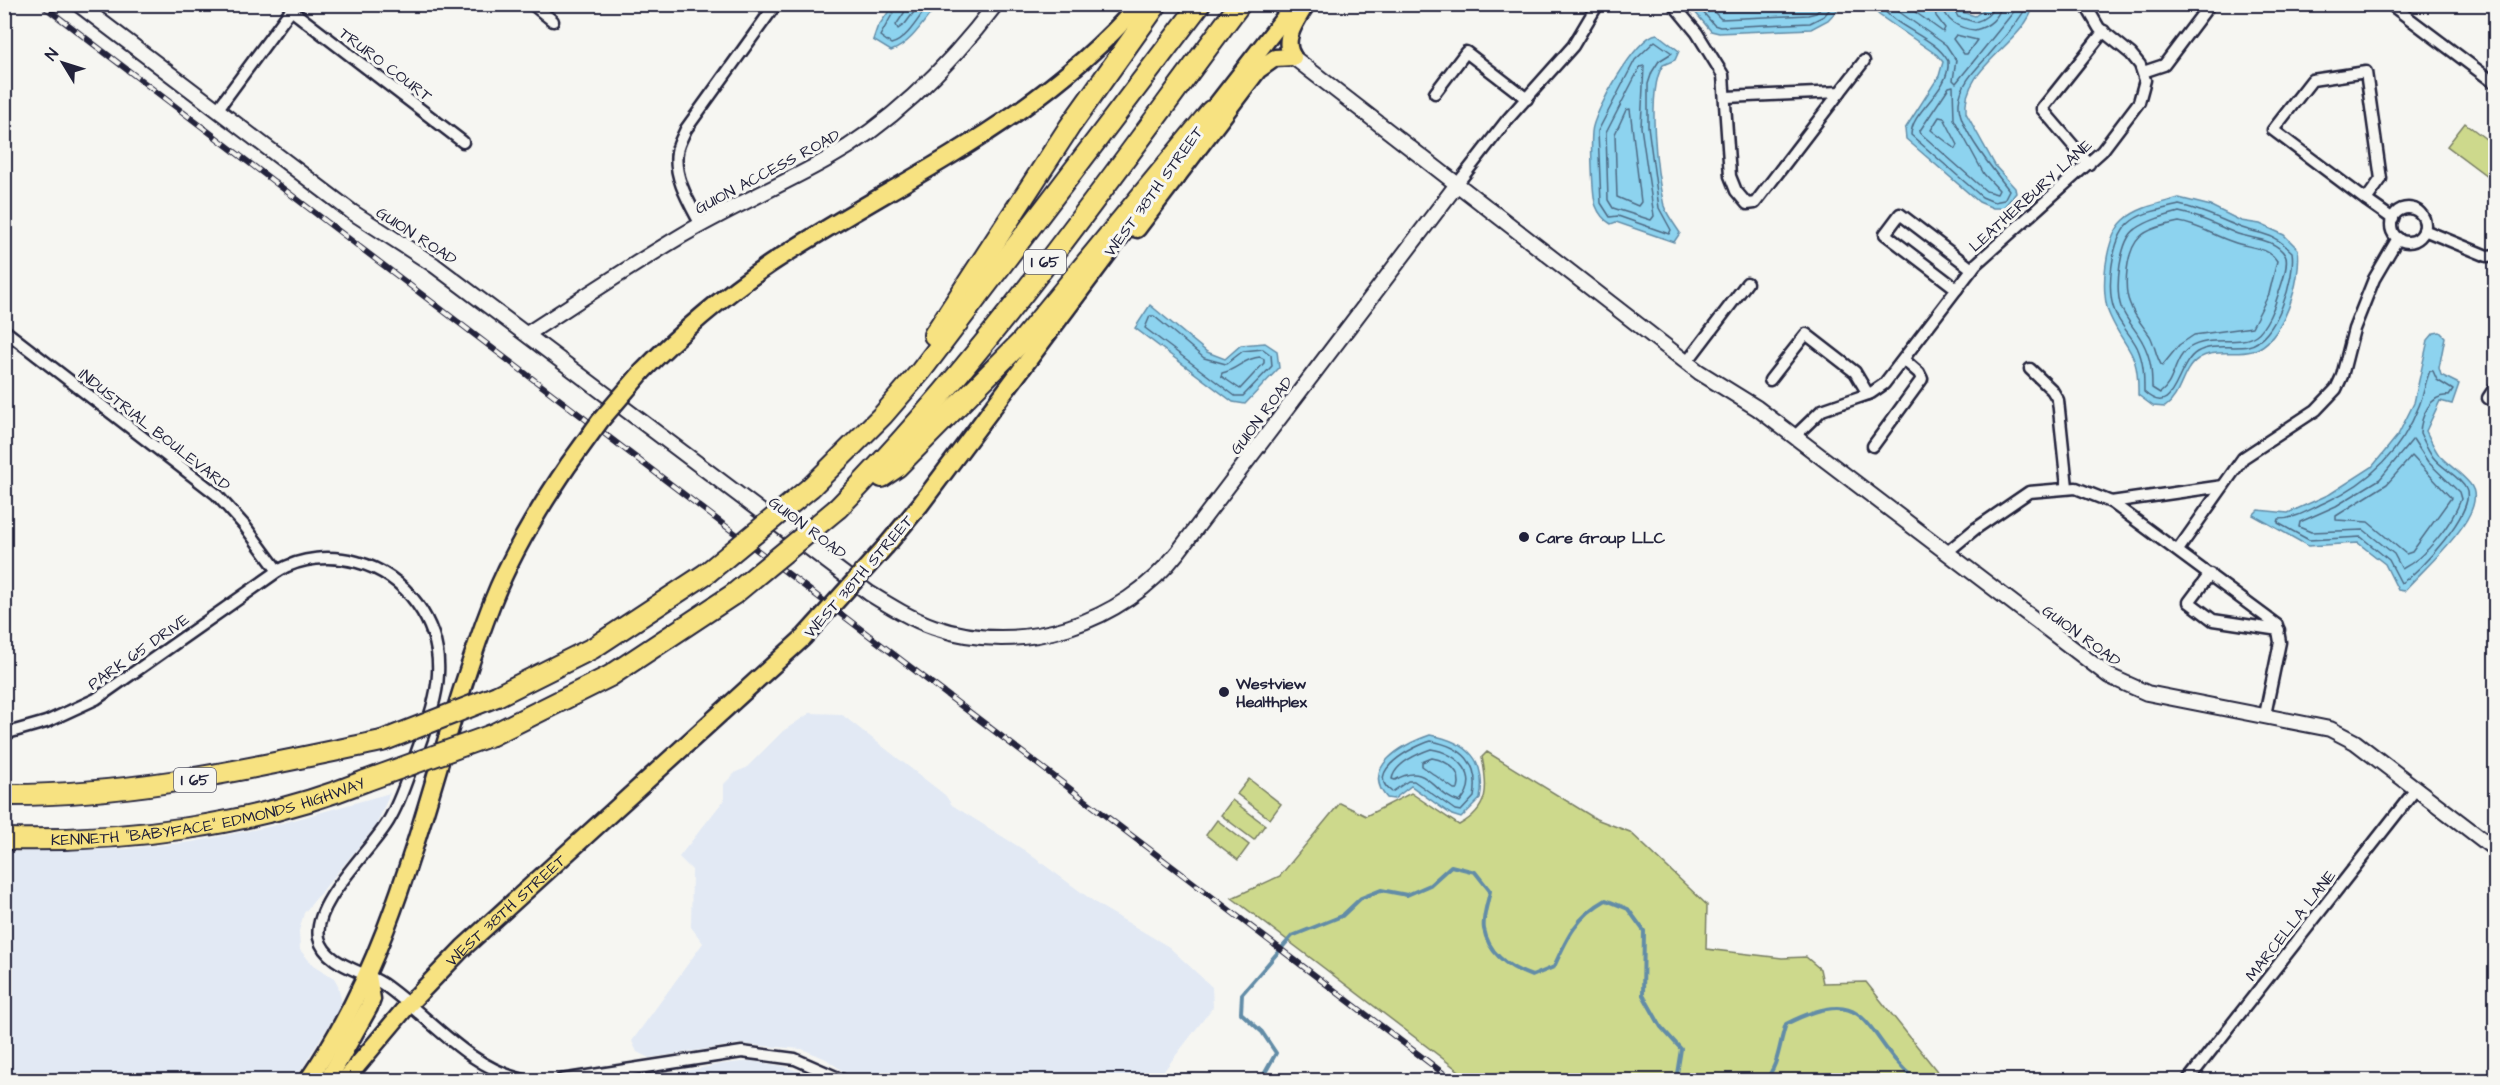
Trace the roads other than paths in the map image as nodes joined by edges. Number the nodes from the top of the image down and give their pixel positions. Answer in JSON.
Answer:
{"nodes":[{"id":1,"x":78,"y":4,"type":"edge"},
{"id":2,"x":532,"y":4,"type":"edge"},
{"id":3,"x":776,"y":4,"type":"edge"},
{"id":4,"x":996,"y":4,"type":"edge"},
{"id":5,"x":1139,"y":4,"type":"edge"},
{"id":6,"x":1157,"y":4,"type":"edge"},
{"id":7,"x":1200,"y":4,"type":"edge"},
{"id":8,"x":1240,"y":4,"type":"edge"},
{"id":9,"x":1295,"y":4,"type":"edge"},
{"id":10,"x":1306,"y":4,"type":"edge"},
{"id":11,"x":1598,"y":4,"type":"edge"},
{"id":12,"x":1673,"y":4,"type":"edge"},
{"id":13,"x":2085,"y":4,"type":"edge"},
{"id":14,"x":2210,"y":4,"type":"edge"},
{"id":15,"x":2390,"y":4,"type":"edge"},
{"id":16,"x":293,"y":7,"type":"edge"},
{"id":17,"x":553,"y":21,"type":"dead end"},
{"id":18,"x":2103,"y":31,"type":"junction"},
{"id":19,"x":1293,"y":57,"type":"junction"},
{"id":20,"x":1864,"y":61,"type":"dead end"},
{"id":21,"x":2143,"y":72,"type":"junction"},
{"id":22,"x":2496,"y":84,"type":"edge"},
{"id":23,"x":1840,"y":92,"type":"junction"},
{"id":24,"x":1435,"y":93,"type":"dead end"},
{"id":25,"x":1726,"y":97,"type":"junction"},
{"id":26,"x":1527,"y":99,"type":"junction"},
{"id":27,"x":217,"y":110,"type":"junction"},
{"id":28,"x":1211,"y":111,"type":"junction"},
{"id":29,"x":463,"y":142,"type":"dead end"},
{"id":30,"x":2089,"y":164,"type":"junction"},
{"id":31,"x":1458,"y":183,"type":"junction"},
{"id":32,"x":2366,"y":200,"type":"junction"},
{"id":33,"x":2392,"y":219,"type":"junction"},
{"id":34,"x":701,"y":225,"type":"junction"},
{"id":35,"x":2424,"y":230,"type":"junction"},
{"id":36,"x":2398,"y":238,"type":"junction"},
{"id":37,"x":2496,"y":255,"type":"edge"},
{"id":38,"x":1972,"y":269,"type":"junction"},
{"id":39,"x":1747,"y":283,"type":"dead end"},
{"id":40,"x":1957,"y":289,"type":"junction"},
{"id":41,"x":1073,"y":301,"type":"junction"},
{"id":42,"x":4,"y":330,"type":"edge"},
{"id":43,"x":527,"y":334,"type":"junction"},
{"id":44,"x":1904,"y":360,"type":"junction"},
{"id":45,"x":1687,"y":362,"type":"junction"},
{"id":46,"x":2030,"y":369,"type":"dead end"},
{"id":47,"x":1770,"y":380,"type":"dead end"},
{"id":48,"x":2496,"y":386,"type":"edge"},
{"id":49,"x":1868,"y":394,"type":"junction"},
{"id":50,"x":2492,"y":400,"type":"edge"},
{"id":51,"x":883,"y":415,"type":"junction"},
{"id":52,"x":1794,"y":437,"type":"junction"},
{"id":53,"x":1873,"y":446,"type":"dead end"},
{"id":54,"x":2223,"y":486,"type":"junction"},
{"id":55,"x":2067,"y":487,"type":"junction"},
{"id":56,"x":2111,"y":502,"type":"junction"},
{"id":57,"x":837,"y":508,"type":"junction"},
{"id":58,"x":2178,"y":550,"type":"junction"},
{"id":59,"x":1946,"y":553,"type":"junction"},
{"id":60,"x":278,"y":571,"type":"junction"},
{"id":61,"x":2210,"y":574,"type":"junction"},
{"id":62,"x":2279,"y":630,"type":"junction"},
{"id":63,"x":2265,"y":715,"type":"junction"},
{"id":64,"x":4,"y":734,"type":"edge"},
{"id":65,"x":2416,"y":789,"type":"junction"},
{"id":66,"x":4,"y":795,"type":"edge"},
{"id":67,"x":4,"y":839,"type":"edge"},
{"id":68,"x":2496,"y":850,"type":"edge"},
{"id":69,"x":368,"y":976,"type":"junction"},
{"id":70,"x":408,"y":1005,"type":"junction"},
{"id":71,"x":308,"y":1080,"type":"edge"},
{"id":72,"x":328,"y":1080,"type":"edge"},
{"id":73,"x":345,"y":1080,"type":"edge"},
{"id":74,"x":524,"y":1080,"type":"edge"},
{"id":75,"x":561,"y":1080,"type":"edge"},
{"id":76,"x":843,"y":1080,"type":"edge"},
{"id":77,"x":2188,"y":1080,"type":"edge"}],
"edges":[{"from":1,"to":27,"type":"street","name":"GUION ROAD"},
{"from":2,"to":17,"type":"street"},
{"from":3,"to":34,"type":"street"},
{"from":4,"to":34,"type":"street","name":"GUION ACCESS ROAD"},
{"from":5,"to":69,"type":"main road","bridge":true},
{"from":6,"to":51,"type":"highway"},
{"from":7,"to":51,"type":"highway","name":"KENNETH \"BABYFACE\" EDMONDS HIGHWAY","number":"I 65"},
{"from":8,"to":57,"type":"highway","name":"KENNETH \"BABYFACE\" EDMONDS HIGHWAY","number":"I 65"},
{"from":9,"to":28,"type":"main road","name":"WEST 38TH STREET"},
{"from":10,"to":19,"type":"main road"},
{"from":11,"to":26,"type":"street"},
{"from":12,"to":25,"type":"street"},
{"from":13,"to":18,"type":"street"},
{"from":14,"to":21,"type":"street"},
{"from":15,"to":22,"type":"street"},
{"from":16,"to":27,"type":"street"},
{"from":16,"to":29,"type":"street","name":"TRURO COURT"},
{"from":18,"to":21,"type":"street"},
{"from":18,"to":30,"type":"street"},
{"from":19,"to":31,"type":"street","name":"GUION ROAD"},
{"from":19,"to":41,"type":"main road"},
{"from":20,"to":23,"type":"street"},
{"from":21,"to":30,"type":"street","name":"LEATHERBURY LANE"},
{"from":23,"to":25,"type":"street"},
{"from":23,"to":25,"type":"street"},
{"from":24,"to":26,"type":"street"},
{"from":26,"to":31,"type":"street"},
{"from":27,"to":43,"type":"street","name":"GUION ROAD"},
{"from":28,"to":41,"type":"main road","name":"WEST 38TH STREET"},
{"from":28,"to":57,"type":"highway"},
{"from":30,"to":38,"type":"street","name":"LEATHERBURY LANE"},
{"from":31,"to":43,"type":"street","name":"GUION ROAD"},
{"from":31,"to":45,"type":"street","name":"GUION ROAD"},
{"from":32,"to":32,"type":"street"},
{"from":32,"to":33,"type":"street"},
{"from":33,"to":35,"type":"street"},
{"from":33,"to":36,"type":"street"},
{"from":34,"to":43,"type":"street","name":"GUION ACCESS ROAD"},
{"from":35,"to":36,"type":"street"},
{"from":35,"to":37,"type":"street"},
{"from":36,"to":54,"type":"street"},
{"from":38,"to":40,"type":"street","name":"LEATHERBURY LANE"},
{"from":38,"to":40,"type":"street","name":"LEATHERBURY LANE"},
{"from":39,"to":45,"type":"street"},
{"from":40,"to":44,"type":"street","name":"LEATHERBURY LANE"},
{"from":41,"to":70,"type":"main road","name":"WEST 38TH STREET","bridge":true},
{"from":42,"to":60,"type":"street","name":"INDUSTRIAL BOULEVARD"},
{"from":44,"to":49,"type":"street","name":"LEATHERBURY LANE"},
{"from":44,"to":53,"type":"street"},
{"from":45,"to":52,"type":"street","name":"GUION ROAD"},
{"from":46,"to":55,"type":"street"},
{"from":47,"to":49,"type":"street"},
{"from":48,"to":50,"type":"street"},
{"from":49,"to":52,"type":"street","name":"LEATHERBURY LANE"},
{"from":51,"to":66,"type":"highway","name":"KENNETH \"BABYFACE\" EDMONDS HIGHWAY","number":"I 65","bridge":true},
{"from":52,"to":59,"type":"street","name":"GUION ROAD"},
{"from":54,"to":56,"type":"street"},
{"from":54,"to":58,"type":"street"},
{"from":55,"to":56,"type":"street"},
{"from":55,"to":59,"type":"street"},
{"from":56,"to":58,"type":"street"},
{"from":57,"to":67,"type":"highway","name":"KENNETH \"BABYFACE\" EDMONDS HIGHWAY","number":"I 65","bridge":true},
{"from":58,"to":61,"type":"street"},
{"from":59,"to":63,"type":"street","name":"GUION ROAD"},
{"from":60,"to":64,"type":"street","name":"PARK 65 DRIVE"},
{"from":60,"to":69,"type":"street"},
{"from":61,"to":62,"type":"street"},
{"from":61,"to":62,"type":"street"},
{"from":62,"to":63,"type":"street"},
{"from":63,"to":65,"type":"street","name":"GUION ROAD"},
{"from":65,"to":68,"type":"street","name":"GUION ROAD"},
{"from":65,"to":77,"type":"street","name":"MARCELLA LANE"},
{"from":69,"to":70,"type":"street"},
{"from":69,"to":71,"type":"main road"},
{"from":69,"to":72,"type":"main road"},
{"from":70,"to":73,"type":"main road","name":"WEST 38TH STREET"},
{"from":70,"to":74,"type":"street"},
{"from":75,"to":76,"type":"street"}]}
